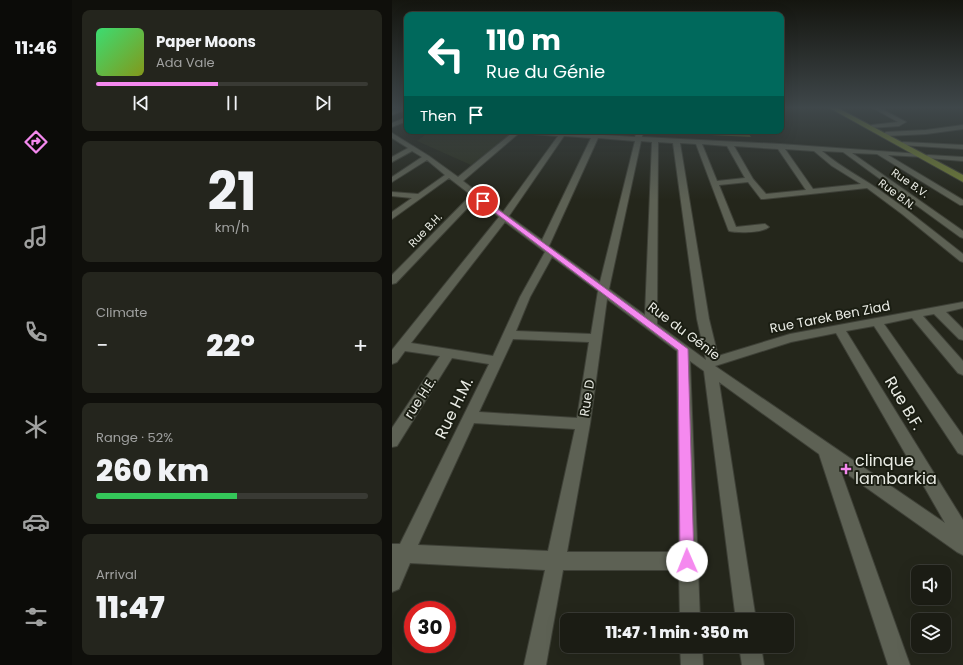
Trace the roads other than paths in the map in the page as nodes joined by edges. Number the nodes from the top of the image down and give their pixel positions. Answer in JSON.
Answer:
{"nodes":[{"id":1,"x":397,"y":138,"type":"edge"},
{"id":2,"x":506,"y":138,"type":"edge"},
{"id":3,"x":560,"y":138,"type":"edge"},
{"id":4,"x":596,"y":138,"type":"edge"},
{"id":5,"x":638,"y":138,"type":"edge"},
{"id":6,"x":649,"y":138,"type":"edge"},
{"id":7,"x":890,"y":138,"type":"edge"},
{"id":8,"x":893,"y":138,"type":"edge"},
{"id":9,"x":655,"y":140,"type":"junction"},
{"id":10,"x":676,"y":141,"type":"junction"},
{"id":11,"x":698,"y":142,"type":"junction"},
{"id":12,"x":729,"y":144,"type":"junction"},
{"id":13,"x":780,"y":146,"type":"junction"},
{"id":14,"x":792,"y":147,"type":"junction"},
{"id":15,"x":907,"y":147,"type":"junction"},
{"id":16,"x":963,"y":147,"type":"edge"},
{"id":17,"x":412,"y":148,"type":"junction"},
{"id":18,"x":816,"y":149,"type":"junction"},
{"id":19,"x":844,"y":150,"type":"junction"},
{"id":20,"x":963,"y":150,"type":"edge"},
{"id":21,"x":877,"y":152,"type":"junction"},
{"id":22,"x":427,"y":157,"type":"junction"},
{"id":23,"x":924,"y":157,"type":"junction"},
{"id":24,"x":963,"y":159,"type":"edge"},
{"id":25,"x":392,"y":160,"type":"edge"},
{"id":26,"x":963,"y":175,"type":"edge"},
{"id":27,"x":454,"y":178,"type":"junction"},
{"id":28,"x":963,"y":179,"type":"edge"},
{"id":29,"x":392,"y":180,"type":"edge"},
{"id":30,"x":750,"y":180,"type":"junction"},
{"id":31,"x":715,"y":183,"type":"junction"},
{"id":32,"x":868,"y":186,"type":"junction"},
{"id":33,"x":812,"y":192,"type":"junction"},
{"id":34,"x":392,"y":194,"type":"edge"},
{"id":35,"x":476,"y":195,"type":"junction"},
{"id":36,"x":418,"y":196,"type":"junction"},
{"id":37,"x":963,"y":203,"type":"edge"},
{"id":38,"x":392,"y":216,"type":"edge"},
{"id":39,"x":504,"y":217,"type":"junction"},
{"id":40,"x":765,"y":228,"type":"dead end"},
{"id":41,"x":963,"y":235,"type":"edge"},
{"id":42,"x":547,"y":248,"type":"junction"},
{"id":43,"x":963,"y":259,"type":"edge"},
{"id":44,"x":392,"y":281,"type":"edge"},
{"id":45,"x":604,"y":291,"type":"junction"},
{"id":46,"x":963,"y":305,"type":"edge"},
{"id":47,"x":937,"y":310,"type":"junction"},
{"id":48,"x":915,"y":315,"type":"junction"},
{"id":49,"x":877,"y":322,"type":"junction"},
{"id":50,"x":651,"y":325,"type":"junction"},
{"id":51,"x":839,"y":329,"type":"junction"},
{"id":52,"x":508,"y":335,"type":"junction"},
{"id":53,"x":963,"y":336,"type":"edge"},
{"id":54,"x":596,"y":338,"type":"junction"},
{"id":55,"x":403,"y":346,"type":"junction"},
{"id":56,"x":683,"y":349,"type":"junction"},
{"id":57,"x":448,"y":354,"type":"junction"},
{"id":58,"x":392,"y":359,"type":"edge"},
{"id":59,"x":497,"y":361,"type":"junction"},
{"id":60,"x":709,"y":365,"type":"junction"},
{"id":61,"x":963,"y":370,"type":"edge"},
{"id":62,"x":469,"y":417,"type":"junction"},
{"id":63,"x":582,"y":424,"type":"junction"},
{"id":64,"x":392,"y":441,"type":"edge"},
{"id":65,"x":963,"y":448,"type":"edge"},
{"id":66,"x":825,"y":449,"type":"junction"},
{"id":67,"x":963,"y":537,"type":"edge"},
{"id":68,"x":963,"y":546,"type":"edge"},
{"id":69,"x":398,"y":554,"type":"edge"},
{"id":70,"x":556,"y":561,"type":"junction"},
{"id":71,"x":687,"y":561,"type":"junction"},
{"id":72,"x":392,"y":582,"type":"edge"},
{"id":73,"x":690,"y":613,"type":"edge"},
{"id":74,"x":745,"y":613,"type":"edge"},
{"id":75,"x":691,"y":653,"type":"edge"},
{"id":76,"x":751,"y":653,"type":"edge"},
{"id":77,"x":534,"y":665,"type":"edge"},
{"id":78,"x":692,"y":665,"type":"edge"},
{"id":79,"x":753,"y":665,"type":"edge"},
{"id":80,"x":899,"y":665,"type":"edge"}],
"edges":[{"from":1,"to":17,"type":"street","name":"Rue du Génie"},
{"from":2,"to":27,"type":"street"},
{"from":3,"to":39,"type":"street"},
{"from":4,"to":42,"type":"street","name":"Rue H.M."},
{"from":5,"to":45,"type":"street","name":"Rue D"},
{"from":6,"to":9,"type":"street"},
{"from":7,"to":15,"type":"main road"},
{"from":8,"to":15,"type":"main road"},
{"from":9,"to":10,"type":"street"},
{"from":9,"to":50,"type":"street"},
{"from":10,"to":11,"type":"street"},
{"from":10,"to":60,"type":"street"},
{"from":11,"to":12,"type":"street"},
{"from":11,"to":31,"type":"street"},
{"from":12,"to":13,"type":"street"},
{"from":12,"to":30,"type":"street"},
{"from":13,"to":14,"type":"street"},
{"from":13,"to":33,"type":"street"},
{"from":14,"to":15,"type":"street"},
{"from":14,"to":18,"type":"street"},
{"from":15,"to":16,"type":"street"},
{"from":15,"to":20,"type":"street"},
{"from":15,"to":23,"type":"main road"},
{"from":17,"to":22,"type":"street","name":"Rue du Génie"},
{"from":17,"to":25,"type":"street"},
{"from":18,"to":19,"type":"street"},
{"from":18,"to":32,"type":"street","name":"Rue B.N."},
{"from":19,"to":21,"type":"street"},
{"from":19,"to":41,"type":"street","name":"Rue B.V."},
{"from":21,"to":23,"type":"street"},
{"from":21,"to":37,"type":"street"},
{"from":22,"to":27,"type":"street","name":"Rue du Génie"},
{"from":22,"to":29,"type":"street"},
{"from":23,"to":24,"type":"street"},
{"from":23,"to":26,"type":"main road"},
{"from":23,"to":28,"type":"main road"},
{"from":27,"to":35,"type":"street","name":"Rue du Génie"},
{"from":27,"to":36,"type":"street"},
{"from":30,"to":31,"type":"street"},
{"from":30,"to":33,"type":"street"},
{"from":31,"to":40,"type":"street"},
{"from":32,"to":33,"type":"street"},
{"from":32,"to":43,"type":"street","name":"Rue B.N."},
{"from":34,"to":36,"type":"street"},
{"from":35,"to":39,"type":"street","name":"Rue du Génie"},
{"from":35,"to":44,"type":"street","name":"Rue B.H."},
{"from":36,"to":38,"type":"street"},
{"from":39,"to":42,"type":"street","name":"Rue du Génie"},
{"from":39,"to":55,"type":"street"},
{"from":42,"to":45,"type":"street","name":"Rue du Génie"},
{"from":42,"to":52,"type":"street","name":"Rue H.M."},
{"from":45,"to":50,"type":"street","name":"Rue du Génie"},
{"from":45,"to":54,"type":"street","name":"Rue D"},
{"from":46,"to":47,"type":"street","name":"Rue Tarek Ben Ziad"},
{"from":47,"to":48,"type":"street","name":"Rue Tarek Ben Ziad"},
{"from":47,"to":53,"type":"street"},
{"from":48,"to":49,"type":"street","name":"Rue Tarek Ben Ziad"},
{"from":48,"to":61,"type":"street"},
{"from":49,"to":51,"type":"street","name":"Rue Tarek Ben Ziad"},
{"from":49,"to":65,"type":"street"},
{"from":50,"to":56,"type":"street","name":"Rue du Génie"},
{"from":51,"to":60,"type":"street","name":"Rue Tarek Ben Ziad"},
{"from":51,"to":67,"type":"street","name":"Rue B.F."},
{"from":52,"to":54,"type":"street"},
{"from":52,"to":59,"type":"street","name":"Rue H.M."},
{"from":54,"to":63,"type":"street","name":"Rue D"},
{"from":55,"to":57,"type":"street"},
{"from":55,"to":58,"type":"street"},
{"from":56,"to":60,"type":"street","name":"Rue du Génie"},
{"from":56,"to":71,"type":"street"},
{"from":57,"to":59,"type":"street"},
{"from":57,"to":64,"type":"street","name":"rue H.E."},
{"from":59,"to":62,"type":"street","name":"Rue H.M."},
{"from":60,"to":66,"type":"street","name":"Rue du Génie"},
{"from":60,"to":74,"type":"street"},
{"from":62,"to":63,"type":"street"},
{"from":62,"to":69,"type":"street","name":"Rue H.M."},
{"from":63,"to":70,"type":"street","name":"Rue D"},
{"from":66,"to":68,"type":"street","name":"Rue du Génie"},
{"from":66,"to":80,"type":"street"},
{"from":69,"to":70,"type":"street"},
{"from":69,"to":72,"type":"street","name":"Rue H.M."},
{"from":70,"to":71,"type":"street"},
{"from":70,"to":77,"type":"street","name":"Rue D"},
{"from":71,"to":73,"type":"street"},
{"from":75,"to":78,"type":"street"},
{"from":76,"to":79,"type":"street"}]}
